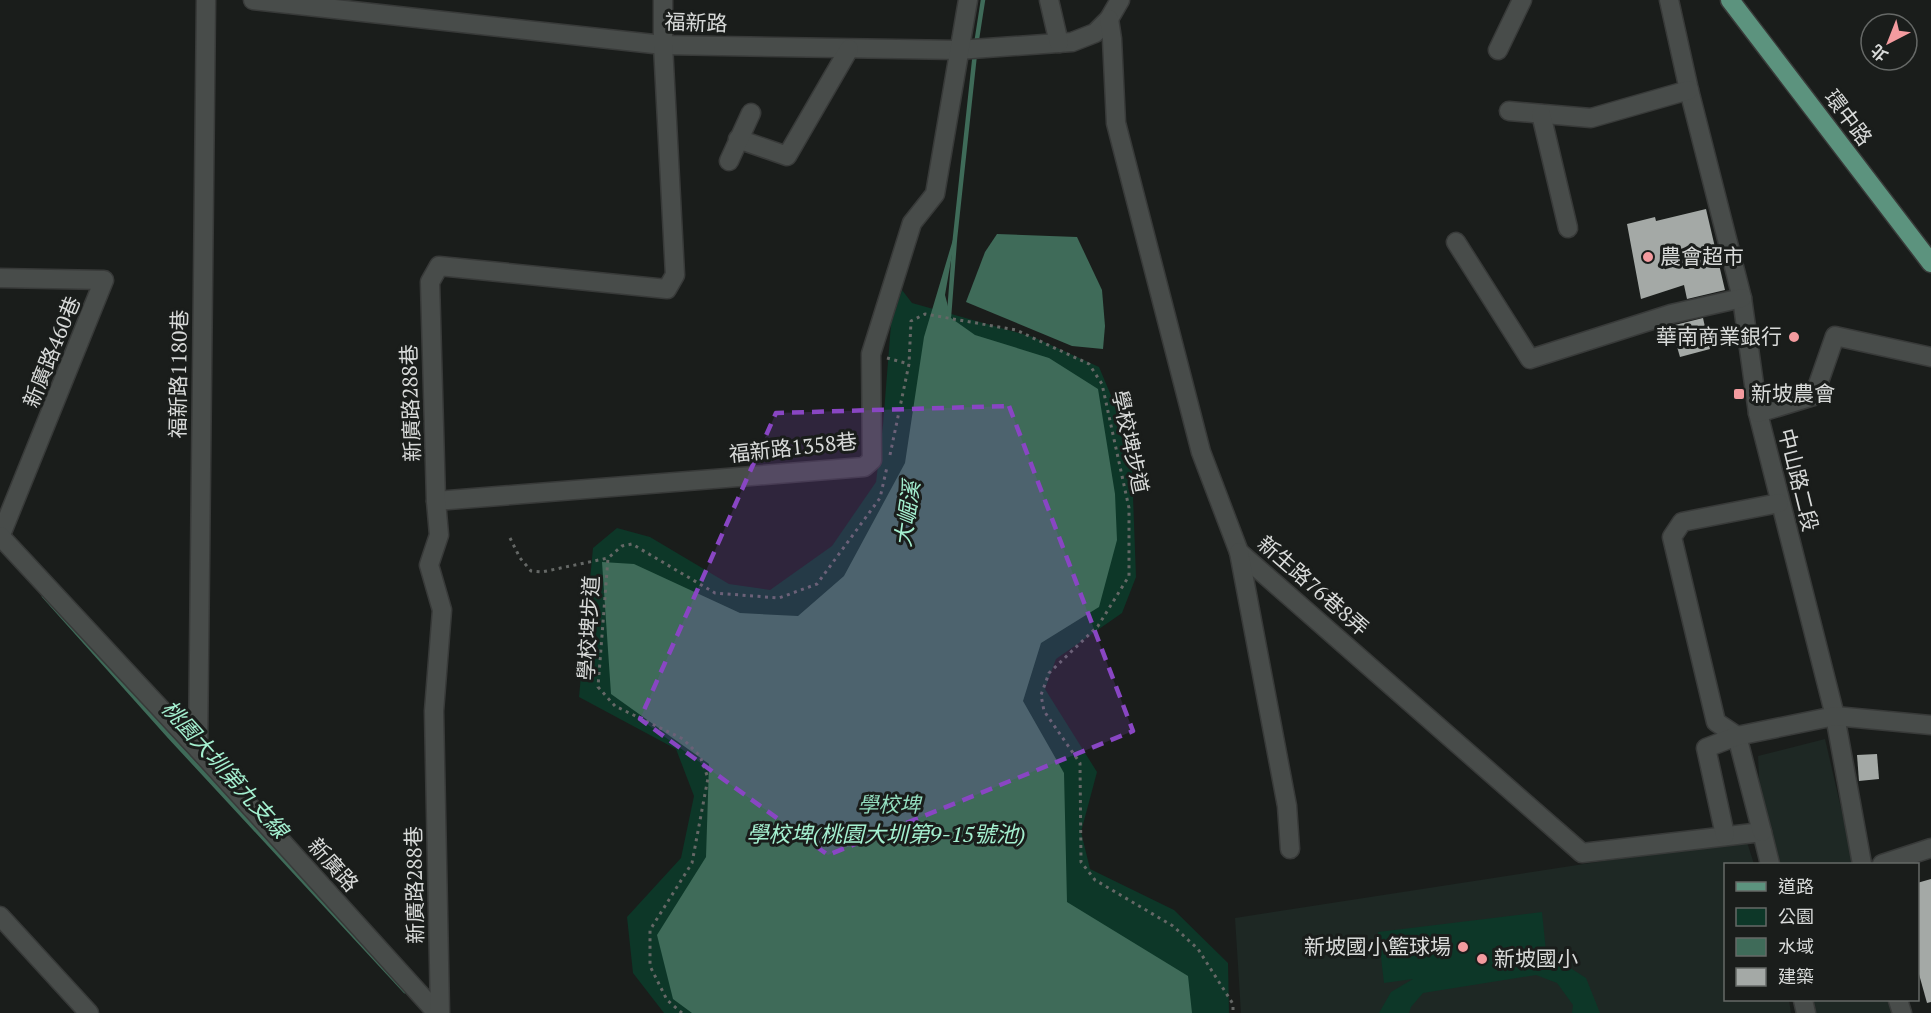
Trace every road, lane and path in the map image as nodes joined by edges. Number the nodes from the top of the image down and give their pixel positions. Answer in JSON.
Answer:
{"nodes":[{"id":1,"x":206,"y":0,"type":"edge"},
{"id":2,"x":253,"y":0,"type":"edge"},
{"id":3,"x":663,"y":0,"type":"edge"},
{"id":4,"x":968,"y":0,"type":"edge"},
{"id":5,"x":1049,"y":0,"type":"edge"},
{"id":6,"x":1120,"y":0,"type":"edge"},
{"id":7,"x":1522,"y":0,"type":"edge"},
{"id":8,"x":1669,"y":0,"type":"edge"},
{"id":9,"x":1730,"y":0,"type":"edge"},
{"id":10,"x":393,"y":8,"type":"edge"},
{"id":11,"x":1109,"y":19,"type":"junction"},
{"id":12,"x":1059,"y":43,"type":"junction"},
{"id":13,"x":663,"y":45,"type":"junction"},
{"id":14,"x":849,"y":49,"type":"junction"},
{"id":15,"x":958,"y":50,"type":"junction"},
{"id":16,"x":1498,"y":50,"type":"dead end"},
{"id":17,"x":1689,"y":90,"type":"junction"},
{"id":18,"x":1509,"y":111,"type":"dead end"},
{"id":19,"x":751,"y":113,"type":"dead end"},
{"id":20,"x":1541,"y":114,"type":"junction"},
{"id":21,"x":738,"y":139,"type":"junction"},
{"id":22,"x":729,"y":161,"type":"dead end"},
{"id":23,"x":1568,"y":228,"type":"dead end"},
{"id":24,"x":1456,"y":242,"type":"dead end"},
{"id":25,"x":1931,"y":262,"type":"edge"},
{"id":26,"x":0,"y":278,"type":"edge"},
{"id":27,"x":1742,"y":298,"type":"junction"},
{"id":28,"x":871,"y":354,"type":"junction"},
{"id":29,"x":1931,"y":357,"type":"edge"},
{"id":30,"x":909,"y":364,"type":"junction"},
{"id":31,"x":1758,"y":413,"type":"junction"},
{"id":32,"x":436,"y":501,"type":"junction"},
{"id":33,"x":1779,"y":503,"type":"junction"},
{"id":34,"x":1,"y":537,"type":"edge"},
{"id":35,"x":510,"y":538,"type":"dead end"},
{"id":36,"x":1239,"y":552,"type":"junction"},
{"id":37,"x":608,"y":558,"type":"junction"},
{"id":38,"x":1836,"y":716,"type":"junction"},
{"id":39,"x":1931,"y":725,"type":"edge"},
{"id":40,"x":1737,"y":735,"type":"junction"},
{"id":41,"x":198,"y":749,"type":"junction"},
{"id":42,"x":1762,"y":832,"type":"junction"},
{"id":43,"x":1725,"y":836,"type":"junction"},
{"id":44,"x":1931,"y":848,"type":"edge"},
{"id":45,"x":1290,"y":849,"type":"dead end"},
{"id":46,"x":1770,"y":863,"type":"edge"},
{"id":47,"x":1862,"y":863,"type":"edge"},
{"id":48,"x":1885,"y":863,"type":"edge"},
{"id":49,"x":0,"y":916,"type":"edge"},
{"id":50,"x":89,"y":1013,"type":"edge"},
{"id":51,"x":438,"y":1013,"type":"edge"},
{"id":52,"x":682,"y":1013,"type":"edge"},
{"id":53,"x":1233,"y":1013,"type":"edge"}],
"edges":[{"from":1,"to":41,"type":"street","name":"福新路1180巷"},
{"from":2,"to":10,"type":"street","name":"福新路"},
{"from":3,"to":13,"type":"street"},
{"from":4,"to":15,"type":"street","name":"福新路1358巷"},
{"from":5,"to":12,"type":"street"},
{"from":6,"to":11,"type":"street","name":"福新路"},
{"from":7,"to":16,"type":"street"},
{"from":8,"to":17,"type":"street","name":"中山路二段"},
{"from":9,"to":25,"type":"main road","name":"環中路"},
{"from":10,"to":13,"type":"street","name":"福新路"},
{"from":11,"to":12,"type":"street","name":"福新路"},
{"from":11,"to":36,"type":"street","name":"新生路76巷8弄"},
{"from":12,"to":15,"type":"street","name":"福新路"},
{"from":13,"to":14,"type":"street","name":"福新路"},
{"from":13,"to":32,"type":"street","name":"新廣路288巷"},
{"from":14,"to":15,"type":"street","name":"福新路"},
{"from":14,"to":21,"type":"street"},
{"from":15,"to":28,"type":"street","name":"福新路1358巷"},
{"from":17,"to":20,"type":"street"},
{"from":17,"to":27,"type":"street","name":"中山路二段"},
{"from":18,"to":20,"type":"street"},
{"from":19,"to":21,"type":"street"},
{"from":20,"to":23,"type":"street"},
{"from":21,"to":22,"type":"street"},
{"from":24,"to":27,"type":"street"},
{"from":26,"to":34,"type":"street","name":"新廣路460巷"},
{"from":27,"to":31,"type":"street","name":"中山路二段"},
{"from":28,"to":30,"type":"path"},
{"from":28,"to":32,"type":"street","name":"福新路1358巷"},
{"from":29,"to":31,"type":"street"},
{"from":30,"to":37,"type":"path","name":"學校埤步道"},
{"from":30,"to":53,"type":"path","name":"學校埤步道"},
{"from":31,"to":33,"type":"street","name":"中山路二段"},
{"from":32,"to":51,"type":"street","name":"新廣路288巷"},
{"from":33,"to":38,"type":"street","name":"中山路二段"},
{"from":33,"to":40,"type":"street"},
{"from":34,"to":41,"type":"street","name":"新廣路"},
{"from":35,"to":37,"type":"path"},
{"from":36,"to":43,"type":"street","name":"新生路76巷8弄"},
{"from":36,"to":45,"type":"street"},
{"from":37,"to":52,"type":"path","name":"學校埤步道"},
{"from":38,"to":39,"type":"street"},
{"from":38,"to":40,"type":"street"},
{"from":38,"to":47,"type":"street","name":"中山路二段"},
{"from":40,"to":42,"type":"street"},
{"from":40,"to":43,"type":"street"},
{"from":41,"to":51,"type":"street","name":"新廣路"},
{"from":42,"to":43,"type":"street","name":"新生路76巷8弄"},
{"from":42,"to":46,"type":"street"},
{"from":44,"to":48,"type":"street"},
{"from":49,"to":50,"type":"street"}]}
